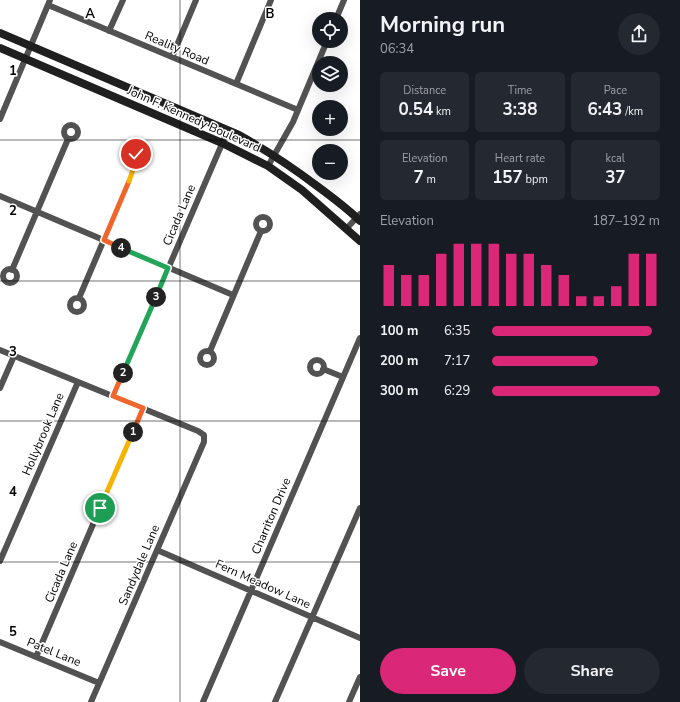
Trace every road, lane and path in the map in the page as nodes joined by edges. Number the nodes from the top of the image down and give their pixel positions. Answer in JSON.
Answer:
{"nodes":[{"id":1,"x":123,"y":0,"type":"edge"},
{"id":2,"x":196,"y":0,"type":"edge"},
{"id":3,"x":271,"y":0,"type":"edge"},
{"id":4,"x":344,"y":0,"type":"edge"},
{"id":5,"x":49,"y":3,"type":"edge"},
{"id":6,"x":339,"y":12,"type":"edge"},
{"id":7,"x":109,"y":31,"type":"junction"},
{"id":8,"x":0,"y":33,"type":"edge"},
{"id":9,"x":30,"y":46,"type":"junction"},
{"id":10,"x":0,"y":48,"type":"edge"},
{"id":11,"x":324,"y":48,"type":"edge"},
{"id":12,"x":25,"y":58,"type":"junction"},
{"id":13,"x":172,"y":58,"type":"junction"},
{"id":14,"x":236,"y":84,"type":"junction"},
{"id":15,"x":298,"y":110,"type":"junction"},
{"id":16,"x":0,"y":119,"type":"edge"},
{"id":17,"x":228,"y":130,"type":"junction"},
{"id":18,"x":68,"y":139,"type":"dead end"},
{"id":19,"x":222,"y":143,"type":"junction"},
{"id":20,"x":274,"y":156,"type":"junction"},
{"id":21,"x":268,"y":166,"type":"junction"},
{"id":22,"x":134,"y":167,"type":"dead end"},
{"id":23,"x":0,"y":196,"type":"edge"},
{"id":24,"x":37,"y":212,"type":"junction"},
{"id":25,"x":359,"y":218,"type":"edge"},
{"id":26,"x":347,"y":228,"type":"junction"},
{"id":27,"x":261,"y":231,"type":"dead end"},
{"id":28,"x":104,"y":240,"type":"junction"},
{"id":29,"x":360,"y":241,"type":"edge"},
{"id":30,"x":168,"y":268,"type":"junction"},
{"id":31,"x":12,"y":270,"type":"dead end"},
{"id":32,"x":233,"y":295,"type":"junction"},
{"id":33,"x":79,"y":298,"type":"dead end"},
{"id":34,"x":360,"y":338,"type":"edge"},
{"id":35,"x":0,"y":350,"type":"edge"},
{"id":36,"x":210,"y":351,"type":"dead end"},
{"id":37,"x":14,"y":356,"type":"junction"},
{"id":38,"x":323,"y":369,"type":"dead end"},
{"id":39,"x":343,"y":377,"type":"junction"},
{"id":40,"x":78,"y":382,"type":"junction"},
{"id":41,"x":0,"y":388,"type":"edge"},
{"id":42,"x":113,"y":396,"type":"junction"},
{"id":43,"x":143,"y":408,"type":"junction"},
{"id":44,"x":360,"y":508,"type":"edge"},
{"id":45,"x":157,"y":550,"type":"junction"},
{"id":46,"x":0,"y":561,"type":"edge"},
{"id":47,"x":251,"y":590,"type":"junction"},
{"id":48,"x":312,"y":618,"type":"junction"},
{"id":49,"x":360,"y":638,"type":"edge"},
{"id":50,"x":0,"y":642,"type":"edge"},
{"id":51,"x":36,"y":657,"type":"junction"},
{"id":52,"x":360,"y":677,"type":"edge"},
{"id":53,"x":99,"y":683,"type":"junction"},
{"id":54,"x":91,"y":702,"type":"edge"},
{"id":55,"x":203,"y":702,"type":"edge"},
{"id":56,"x":276,"y":702,"type":"edge"},
{"id":57,"x":349,"y":702,"type":"edge"}],
"edges":[{"from":1,"to":7,"type":"street"},
{"from":2,"to":13,"type":"street"},
{"from":3,"to":14,"type":"street"},
{"from":4,"to":6,"type":"street"},
{"from":5,"to":7,"type":"street","name":"Reality Road"},
{"from":5,"to":9,"type":"street"},
{"from":7,"to":13,"type":"street","name":"Reality Road"},
{"from":8,"to":9,"type":"main road","name":"John F. Kennedy Boulevard"},
{"from":9,"to":12,"type":"street"},
{"from":9,"to":17,"type":"main road","name":"John F. Kennedy Boulevard"},
{"from":10,"to":12,"type":"main road","name":"John F. Kennedy Boulevard"},
{"from":11,"to":15,"type":"street"},
{"from":12,"to":16,"type":"street"},
{"from":12,"to":19,"type":"main road","name":"John F. Kennedy Boulevard"},
{"from":13,"to":14,"type":"street","name":"Reality Road"},
{"from":14,"to":15,"type":"street","name":"Reality Road"},
{"from":15,"to":20,"type":"street"},
{"from":17,"to":19,"type":"street","name":"Cicada Lane"},
{"from":17,"to":20,"type":"main road","name":"John F. Kennedy Boulevard"},
{"from":18,"to":24,"type":"street"},
{"from":19,"to":21,"type":"main road","name":"John F. Kennedy Boulevard"},
{"from":19,"to":30,"type":"street","name":"Cicada Lane"},
{"from":20,"to":21,"type":"street"},
{"from":20,"to":25,"type":"main road","name":"John F. Kennedy Boulevard"},
{"from":21,"to":26,"type":"main road","name":"John F. Kennedy Boulevard"},
{"from":22,"to":28,"type":"street"},
{"from":23,"to":24,"type":"street"},
{"from":24,"to":28,"type":"street"},
{"from":24,"to":31,"type":"street"},
{"from":25,"to":26,"type":"street"},
{"from":26,"to":29,"type":"main road","name":"John F. Kennedy Boulevard"},
{"from":27,"to":32,"type":"street"},
{"from":28,"to":30,"type":"street"},
{"from":28,"to":33,"type":"street"},
{"from":30,"to":32,"type":"street"},
{"from":30,"to":42,"type":"street","name":"Cicada Lane"},
{"from":32,"to":36,"type":"street"},
{"from":34,"to":39,"type":"street","name":"Charriton Drive"},
{"from":35,"to":37,"type":"street"},
{"from":37,"to":40,"type":"street"},
{"from":37,"to":41,"type":"street"},
{"from":38,"to":39,"type":"street"},
{"from":39,"to":47,"type":"street","name":"Charriton Drive"},
{"from":40,"to":42,"type":"street"},
{"from":40,"to":46,"type":"street","name":"Hollybrook Lane"},
{"from":42,"to":43,"type":"street"},
{"from":43,"to":45,"type":"street","name":"Sandydale Lane"},
{"from":43,"to":51,"type":"street","name":"Cicada Lane"},
{"from":44,"to":48,"type":"street"},
{"from":45,"to":47,"type":"street","name":"Fern Meadow Lane"},
{"from":45,"to":53,"type":"street","name":"Sandydale Lane"},
{"from":47,"to":48,"type":"street","name":"Fern Meadow Lane"},
{"from":47,"to":55,"type":"street","name":"Charriton Drive"},
{"from":48,"to":49,"type":"street","name":"Fern Meadow Lane"},
{"from":48,"to":56,"type":"street"},
{"from":50,"to":51,"type":"street","name":"Patel Lane"},
{"from":51,"to":53,"type":"street","name":"Patel Lane"},
{"from":52,"to":57,"type":"street"},
{"from":53,"to":54,"type":"street","name":"Sandydale Lane"}]}
